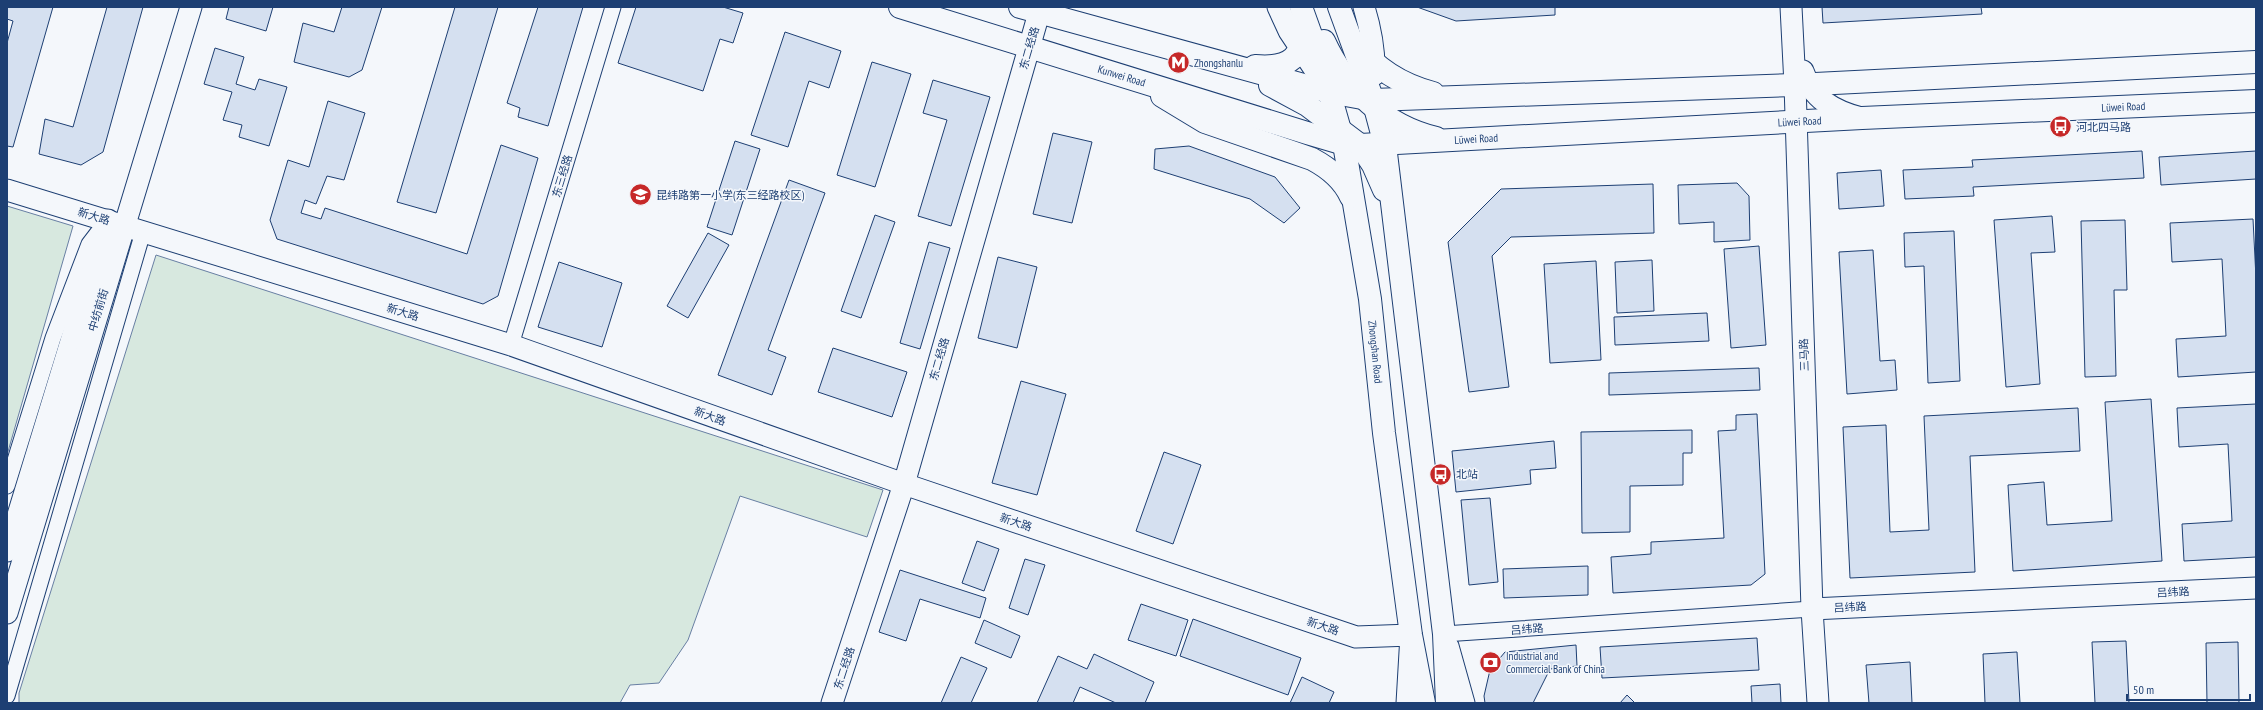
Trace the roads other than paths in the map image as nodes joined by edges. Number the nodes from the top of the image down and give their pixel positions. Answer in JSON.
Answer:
{"nodes":[{"id":1,"x":191,"y":7,"type":"edge"},
{"id":2,"x":613,"y":7,"type":"edge"},
{"id":3,"x":900,"y":7,"type":"edge"},
{"id":4,"x":1278,"y":7,"type":"edge"},
{"id":5,"x":1300,"y":7,"type":"edge"},
{"id":6,"x":1304,"y":7,"type":"edge"},
{"id":7,"x":1339,"y":7,"type":"edge"},
{"id":8,"x":1364,"y":7,"type":"edge"},
{"id":9,"x":1791,"y":7,"type":"edge"},
{"id":10,"x":1030,"y":10,"type":"edge"},
{"id":11,"x":1350,"y":36,"type":"junction"},
{"id":12,"x":1029,"y":46,"type":"junction"},
{"id":13,"x":1301,"y":50,"type":"junction"},
{"id":14,"x":1375,"y":62,"type":"junction"},
{"id":15,"x":2256,"y":62,"type":"edge"},
{"id":16,"x":1232,"y":65,"type":"junction"},
{"id":17,"x":1141,"y":81,"type":"junction"},
{"id":18,"x":1802,"y":84,"type":"junction"},
{"id":19,"x":1329,"y":92,"type":"junction"},
{"id":20,"x":1451,"y":97,"type":"junction"},
{"id":21,"x":2256,"y":101,"type":"edge"},
{"id":22,"x":1371,"y":102,"type":"junction"},
{"id":23,"x":1862,"y":118,"type":"junction"},
{"id":24,"x":1797,"y":122,"type":"junction"},
{"id":25,"x":1348,"y":140,"type":"junction"},
{"id":26,"x":1459,"y":141,"type":"junction"},
{"id":27,"x":1385,"y":145,"type":"junction"},
{"id":28,"x":7,"y":190,"type":"edge"},
{"id":29,"x":1355,"y":206,"type":"junction"},
{"id":30,"x":125,"y":225,"type":"junction"},
{"id":31,"x":1396,"y":234,"type":"junction"},
{"id":32,"x":511,"y":345,"type":"junction"},
{"id":33,"x":904,"y":484,"type":"junction"},
{"id":34,"x":7,"y":486,"type":"edge"},
{"id":35,"x":7,"y":551,"type":"edge"},
{"id":36,"x":2256,"y":588,"type":"edge"},
{"id":37,"x":1812,"y":609,"type":"junction"},
{"id":38,"x":7,"y":613,"type":"edge"},
{"id":39,"x":1444,"y":634,"type":"junction"},
{"id":40,"x":1411,"y":635,"type":"junction"},
{"id":41,"x":7,"y":696,"type":"edge"},
{"id":42,"x":832,"y":703,"type":"edge"},
{"id":43,"x":1407,"y":703,"type":"edge"},
{"id":44,"x":1424,"y":703,"type":"edge"},
{"id":45,"x":1447,"y":703,"type":"edge"},
{"id":46,"x":1464,"y":703,"type":"edge"},
{"id":47,"x":1818,"y":703,"type":"edge"}],
"edges":[{"from":1,"to":30,"type":"street","name":"中纺前街"},
{"from":2,"to":32,"type":"street","name":"东三经路"},
{"from":3,"to":12,"type":"main road","name":"Kunwei Road"},
{"from":4,"to":13,"type":"street"},
{"from":5,"to":13,"type":"main road"},
{"from":5,"to":19,"type":"main road","name":"Zhongshan Road"},
{"from":6,"to":22,"type":"main road"},
{"from":7,"to":11,"type":"main road"},
{"from":8,"to":14,"type":"street"},
{"from":9,"to":18,"type":"street"},
{"from":10,"to":12,"type":"street","name":"东二经路"},
{"from":10,"to":16,"type":"main road"},
{"from":11,"to":14,"type":"main road"},
{"from":11,"to":22,"type":"main road"},
{"from":12,"to":17,"type":"main road","name":"Kunwei Road"},
{"from":12,"to":33,"type":"street","name":"东二经路"},
{"from":13,"to":16,"type":"main road"},
{"from":13,"to":19,"type":"street"},
{"from":14,"to":20,"type":"main road"},
{"from":14,"to":22,"type":"street"},
{"from":15,"to":18,"type":"main road"},
{"from":16,"to":19,"type":"main road"},
{"from":16,"to":25,"type":"main road"},
{"from":17,"to":25,"type":"main road","name":"Kunwei Road"},
{"from":17,"to":29,"type":"main road"},
{"from":18,"to":20,"type":"main road"},
{"from":18,"to":23,"type":"street"},
{"from":18,"to":24,"type":"street","name":"三马路"},
{"from":19,"to":22,"type":"main road"},
{"from":19,"to":25,"type":"main road","name":"Zhongshan Road"},
{"from":20,"to":22,"type":"main road"},
{"from":21,"to":23,"type":"main road","name":"Lüwei Road"},
{"from":22,"to":26,"type":"main road"},
{"from":22,"to":27,"type":"main road"},
{"from":23,"to":24,"type":"main road","name":"Lüwei Road"},
{"from":24,"to":26,"type":"main road","name":"Lüwei Road"},
{"from":24,"to":37,"type":"street","name":"三马路"},
{"from":25,"to":27,"type":"main road","name":"Lüwei Road"},
{"from":25,"to":29,"type":"main road","name":"Zhongshan Road"},
{"from":25,"to":31,"type":"main road"},
{"from":26,"to":27,"type":"main road","name":"Lüwei Road"},
{"from":27,"to":31,"type":"main road"},
{"from":28,"to":30,"type":"street","name":"新大路"},
{"from":29,"to":40,"type":"main road","name":"Zhongshan Road"},
{"from":30,"to":32,"type":"street","name":"新大路"},
{"from":30,"to":34,"type":"street"},
{"from":30,"to":35,"type":"street"},
{"from":30,"to":38,"type":"street","name":"中纺前街"},
{"from":30,"to":41,"type":"street"},
{"from":31,"to":39,"type":"main road"},
{"from":32,"to":33,"type":"street","name":"新大路"},
{"from":33,"to":40,"type":"street","name":"新大路"},
{"from":33,"to":42,"type":"street","name":"东二经路"},
{"from":36,"to":37,"type":"street","name":"吕纬路"},
{"from":37,"to":39,"type":"street","name":"吕纬路"},
{"from":37,"to":47,"type":"street","name":"三马路"},
{"from":39,"to":45,"type":"main road"},
{"from":39,"to":46,"type":"street"},
{"from":40,"to":43,"type":"street"},
{"from":40,"to":44,"type":"main road","name":"Zhongshan Road"}]}
